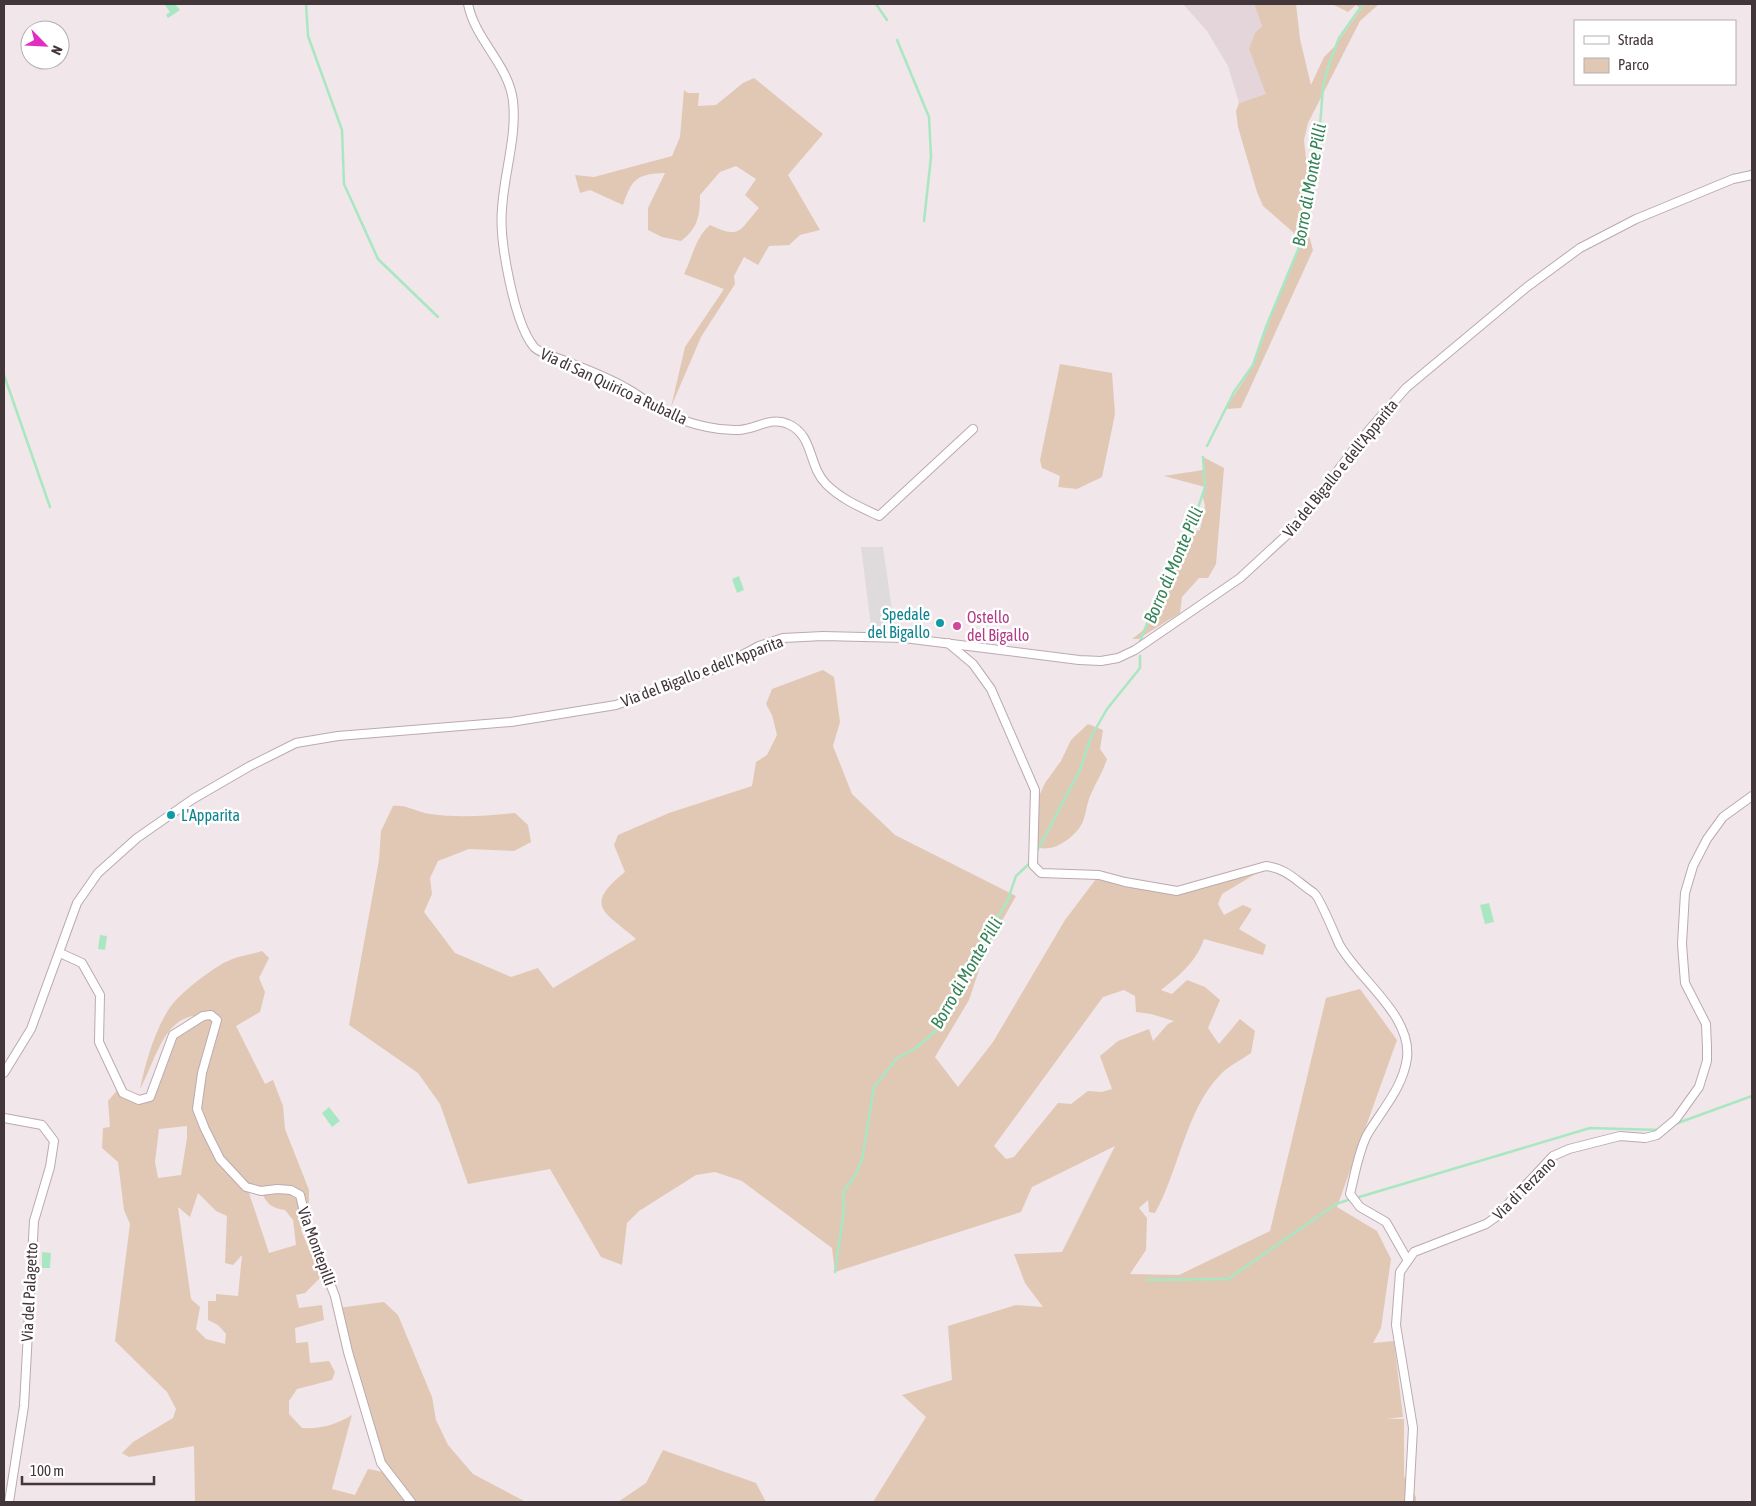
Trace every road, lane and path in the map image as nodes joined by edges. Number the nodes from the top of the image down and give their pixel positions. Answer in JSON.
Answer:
{"nodes":[{"id":1,"x":468,"y":4,"type":"edge"},
{"id":2,"x":1752,"y":176,"type":"edge"},
{"id":3,"x":973,"y":429,"type":"dead end"},
{"id":4,"x":947,"y":642,"type":"junction"},
{"id":5,"x":1752,"y":796,"type":"edge"},
{"id":6,"x":60,"y":952,"type":"junction"},
{"id":7,"x":4,"y":1073,"type":"edge"},
{"id":8,"x":4,"y":1118,"type":"edge"},
{"id":9,"x":1407,"y":1259,"type":"junction"},
{"id":10,"x":9,"y":1502,"type":"edge"},
{"id":11,"x":411,"y":1502,"type":"edge"},
{"id":12,"x":1409,"y":1502,"type":"edge"}],
"edges":[{"from":1,"to":3,"type":"street","name":"Via di San Quirico a Ruballa"},
{"from":2,"to":4,"type":"street","name":"Via del Bigallo e dell'Apparita"},
{"from":4,"to":6,"type":"street","name":"Via del Bigallo e dell'Apparita"},
{"from":4,"to":9,"type":"street"},
{"from":5,"to":9,"type":"street","name":"Via di Terzano"},
{"from":6,"to":7,"type":"street","name":"Via del Bigallo e dell'Apparita"},
{"from":6,"to":11,"type":"street","name":"Via Montepilli"},
{"from":8,"to":10,"type":"street","name":"Via del Palagetto"},
{"from":9,"to":12,"type":"street"}]}
